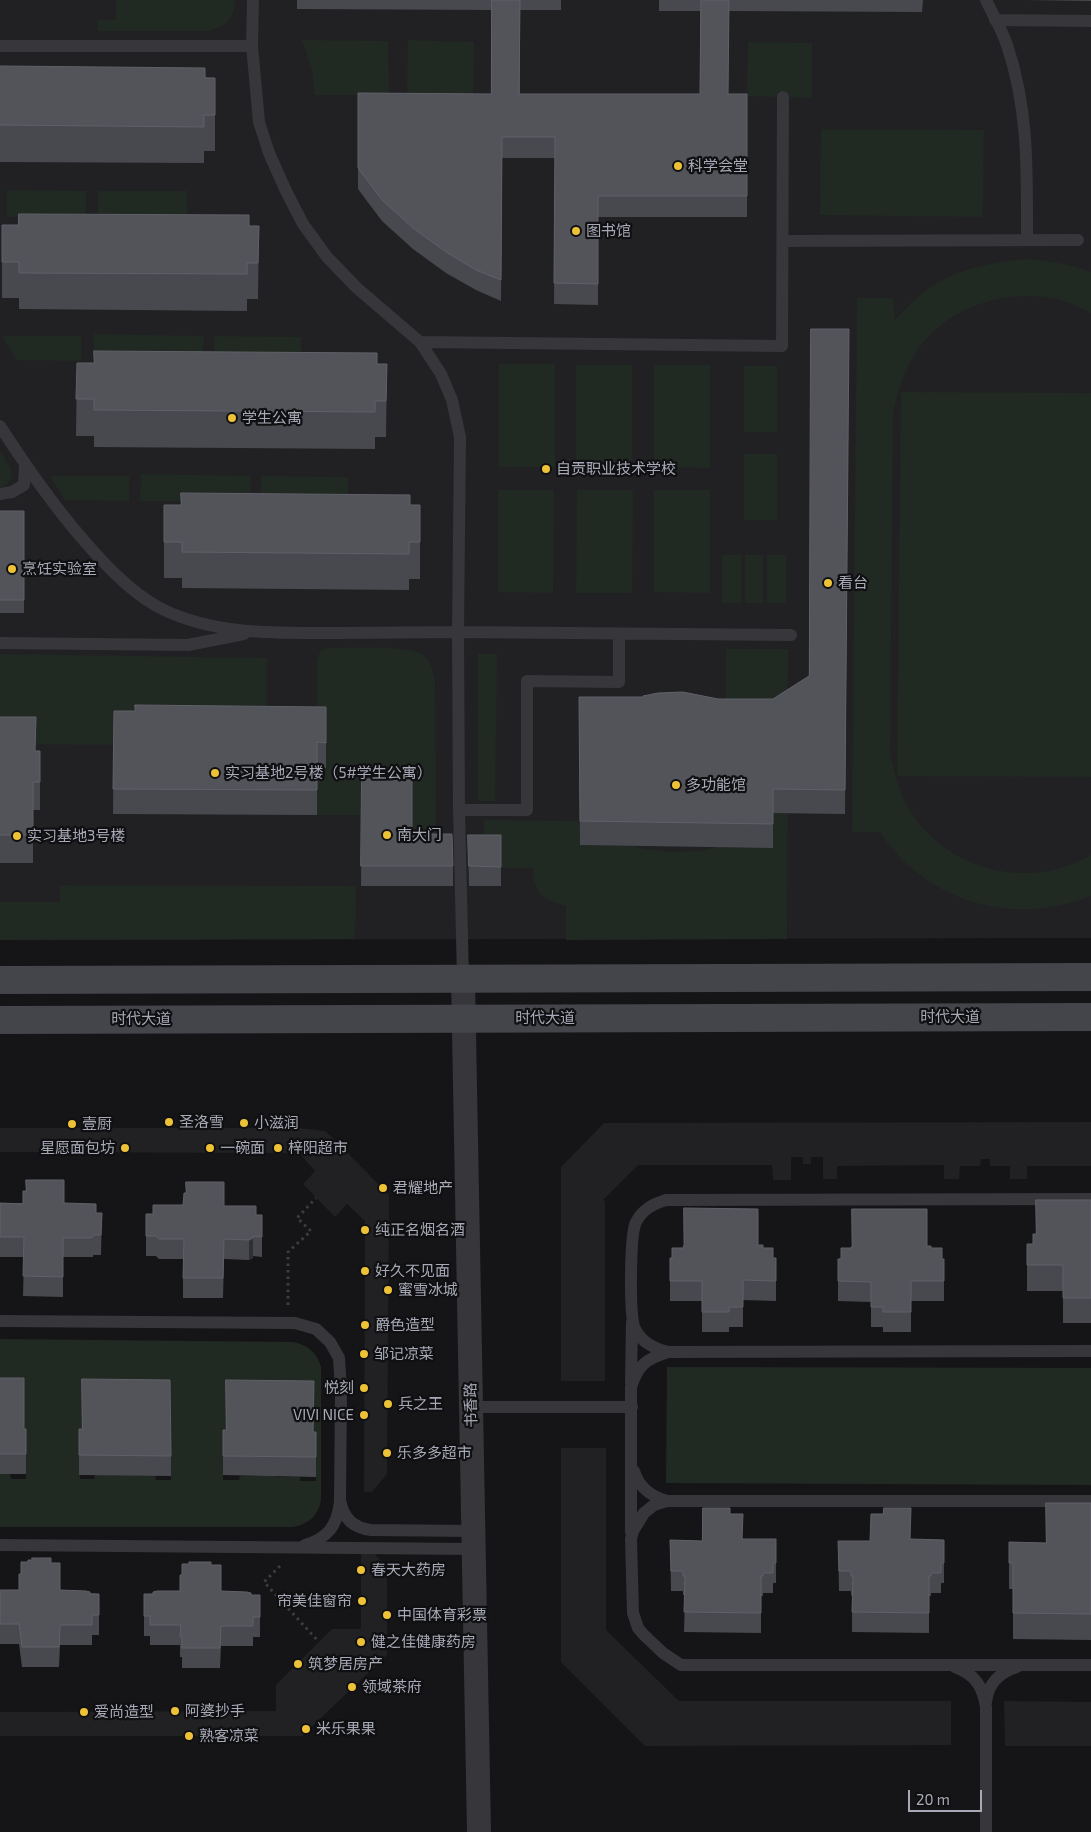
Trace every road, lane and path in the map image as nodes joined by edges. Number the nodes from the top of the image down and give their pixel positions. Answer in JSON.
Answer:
{"nodes":[{"id":1,"x":254,"y":0,"type":"edge"},
{"id":2,"x":986,"y":0,"type":"edge"},
{"id":3,"x":996,"y":20,"type":"junction"},
{"id":4,"x":1091,"y":21,"type":"edge"},
{"id":5,"x":0,"y":46,"type":"edge"},
{"id":6,"x":252,"y":46,"type":"junction"},
{"id":7,"x":784,"y":97,"type":"dead end"},
{"id":8,"x":1027,"y":240,"type":"junction"},
{"id":9,"x":1078,"y":240,"type":"dead end"},
{"id":10,"x":783,"y":241,"type":"junction"},
{"id":11,"x":420,"y":342,"type":"junction"},
{"id":12,"x":0,"y":426,"type":"edge"},
{"id":13,"x":26,"y":466,"type":"junction"},
{"id":14,"x":0,"y":494,"type":"edge"},
{"id":15,"x":256,"y":631,"type":"junction"},
{"id":16,"x":458,"y":632,"type":"junction"},
{"id":17,"x":619,"y":634,"type":"junction"},
{"id":18,"x":791,"y":635,"type":"dead end"},
{"id":19,"x":0,"y":643,"type":"edge"},
{"id":20,"x":459,"y":810,"type":"junction"},
{"id":21,"x":1091,"y":977,"type":"edge"},
{"id":22,"x":463,"y":979,"type":"junction"},
{"id":23,"x":0,"y":980,"type":"edge"},
{"id":24,"x":1091,"y":1017,"type":"edge"},
{"id":25,"x":464,"y":1018,"type":"junction"},
{"id":26,"x":0,"y":1020,"type":"edge"},
{"id":27,"x":316,"y":1198,"type":"dead end"},
{"id":28,"x":1091,"y":1198,"type":"edge"},
{"id":29,"x":632,"y":1312,"type":"junction"},
{"id":30,"x":0,"y":1321,"type":"edge"},
{"id":31,"x":288,"y":1323,"type":"junction"},
{"id":32,"x":1088,"y":1351,"type":"edge"},
{"id":33,"x":668,"y":1352,"type":"junction"},
{"id":34,"x":632,"y":1387,"type":"junction"},
{"id":35,"x":632,"y":1406,"type":"junction"},
{"id":36,"x":471,"y":1407,"type":"junction"},
{"id":37,"x":632,"y":1464,"type":"junction"},
{"id":38,"x":340,"y":1500,"type":"junction"},
{"id":39,"x":668,"y":1501,"type":"junction"},
{"id":40,"x":1089,"y":1501,"type":"edge"},
{"id":41,"x":632,"y":1539,"type":"junction"},
{"id":42,"x":474,"y":1540,"type":"junction"},
{"id":43,"x":0,"y":1545,"type":"edge"},
{"id":44,"x":300,"y":1547,"type":"junction"},
{"id":45,"x":319,"y":1642,"type":"dead end"},
{"id":46,"x":1022,"y":1665,"type":"junction"},
{"id":47,"x":1091,"y":1665,"type":"edge"},
{"id":48,"x":950,"y":1666,"type":"junction"},
{"id":49,"x":986,"y":1707,"type":"junction"},
{"id":50,"x":479,"y":1832,"type":"edge"},
{"id":51,"x":986,"y":1832,"type":"edge"}],
"edges":[{"from":1,"to":6,"type":"lane"},
{"from":2,"to":3,"type":"lane"},
{"from":3,"to":4,"type":"lane"},
{"from":3,"to":8,"type":"lane"},
{"from":5,"to":6,"type":"lane"},
{"from":6,"to":11,"type":"lane"},
{"from":7,"to":10,"type":"lane"},
{"from":8,"to":9,"type":"lane"},
{"from":8,"to":10,"type":"lane"},
{"from":10,"to":11,"type":"lane"},
{"from":11,"to":16,"type":"lane"},
{"from":12,"to":13,"type":"lane"},
{"from":13,"to":14,"type":"lane"},
{"from":13,"to":15,"type":"lane"},
{"from":15,"to":16,"type":"lane"},
{"from":15,"to":19,"type":"lane"},
{"from":16,"to":17,"type":"lane"},
{"from":16,"to":20,"type":"lane"},
{"from":17,"to":18,"type":"lane"},
{"from":17,"to":20,"type":"lane"},
{"from":20,"to":22,"type":"lane"},
{"from":21,"to":22,"type":"main road"},
{"from":22,"to":23,"type":"main road"},
{"from":22,"to":25,"type":"street","name":"书香路"},
{"from":24,"to":25,"type":"main road","name":"时代大道"},
{"from":25,"to":26,"type":"main road","name":"时代大道"},
{"from":25,"to":36,"type":"street","name":"书香路"},
{"from":27,"to":31,"type":"path"},
{"from":28,"to":29,"type":"lane"},
{"from":29,"to":33,"type":"lane"},
{"from":29,"to":34,"type":"lane"},
{"from":30,"to":31,"type":"lane"},
{"from":31,"to":38,"type":"lane"},
{"from":32,"to":33,"type":"lane"},
{"from":33,"to":34,"type":"lane"},
{"from":34,"to":35,"type":"lane"},
{"from":35,"to":36,"type":"lane"},
{"from":35,"to":37,"type":"lane"},
{"from":36,"to":42,"type":"street","name":"书香路"},
{"from":37,"to":39,"type":"lane"},
{"from":37,"to":41,"type":"lane"},
{"from":38,"to":42,"type":"lane"},
{"from":38,"to":44,"type":"lane"},
{"from":39,"to":40,"type":"lane"},
{"from":39,"to":41,"type":"lane"},
{"from":41,"to":48,"type":"lane"},
{"from":42,"to":44,"type":"lane"},
{"from":42,"to":50,"type":"street","name":"书香路"},
{"from":43,"to":44,"type":"lane"},
{"from":44,"to":45,"type":"path"},
{"from":46,"to":47,"type":"lane"},
{"from":46,"to":48,"type":"lane"},
{"from":46,"to":49,"type":"lane"},
{"from":48,"to":49,"type":"lane"},
{"from":49,"to":51,"type":"lane"}]}
